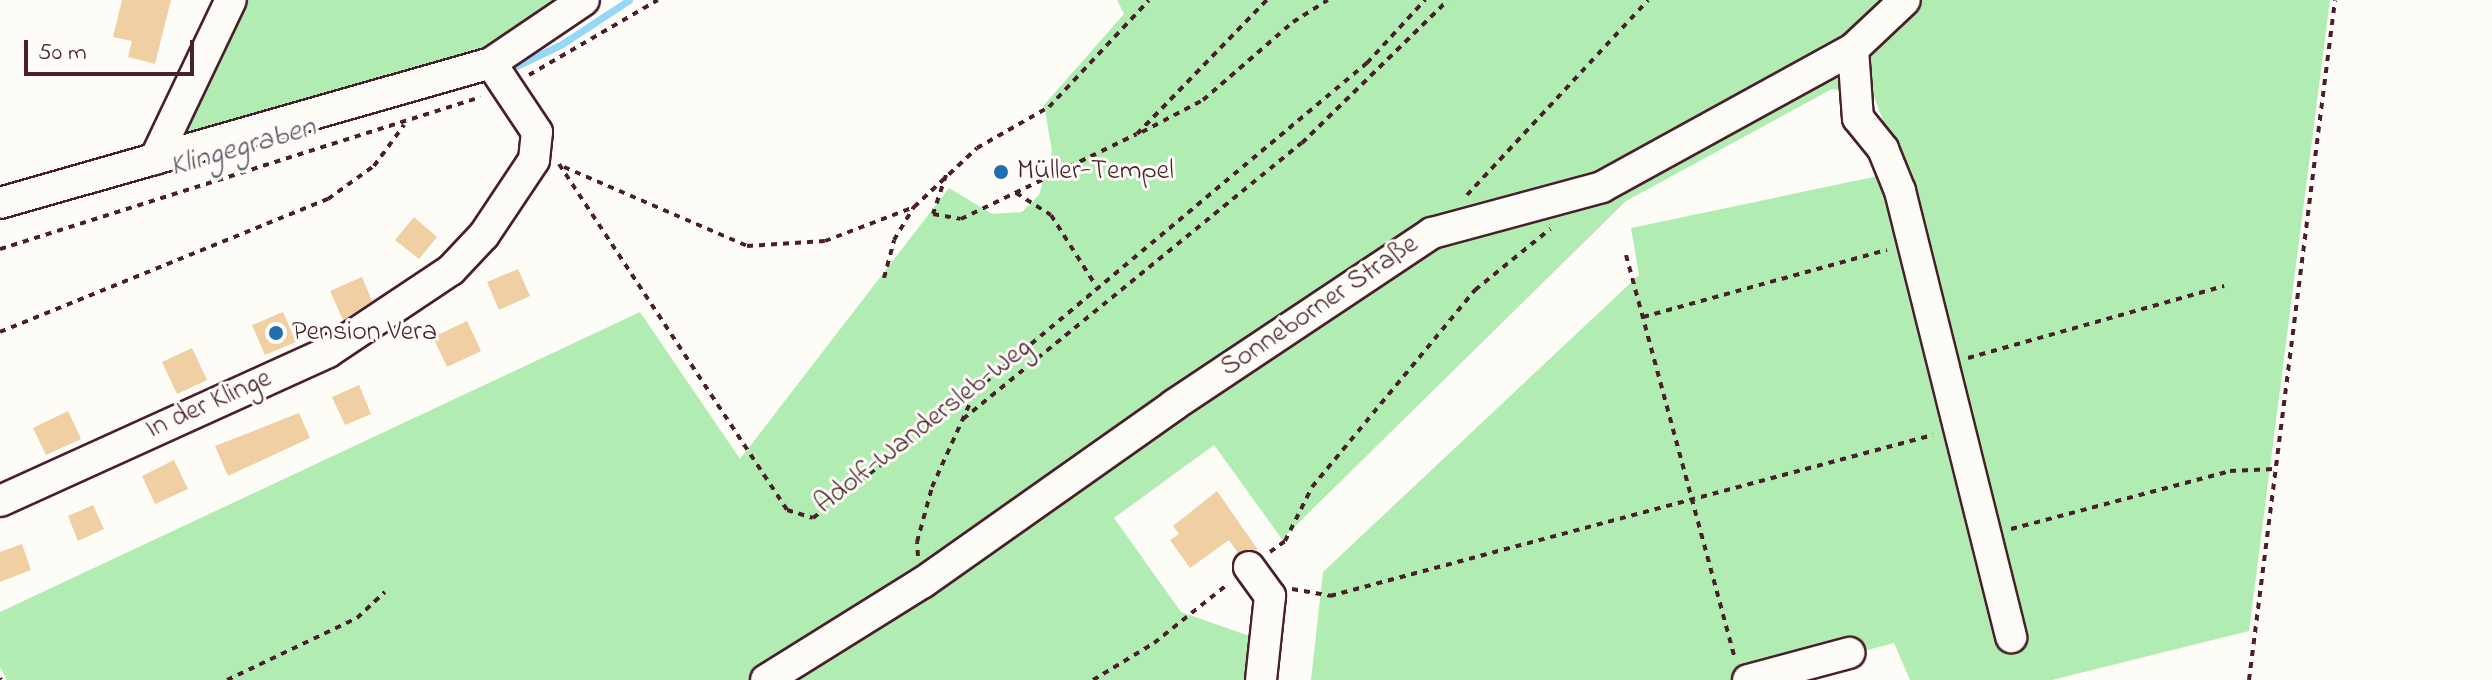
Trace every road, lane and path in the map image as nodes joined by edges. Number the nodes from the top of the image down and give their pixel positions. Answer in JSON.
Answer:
{"nodes":[{"id":1,"x":231,"y":0,"type":"edge"},
{"id":2,"x":584,"y":0,"type":"edge"},
{"id":3,"x":658,"y":0,"type":"edge"},
{"id":4,"x":1149,"y":0,"type":"edge"},
{"id":5,"x":1267,"y":0,"type":"edge"},
{"id":6,"x":1328,"y":0,"type":"edge"},
{"id":7,"x":1425,"y":0,"type":"edge"},
{"id":8,"x":1448,"y":0,"type":"edge"},
{"id":9,"x":1648,"y":0,"type":"edge"},
{"id":10,"x":1905,"y":0,"type":"edge"},
{"id":11,"x":2335,"y":0,"type":"edge"},
{"id":12,"x":1853,"y":49,"type":"junction"},
{"id":13,"x":499,"y":76,"type":"junction"},
{"id":14,"x":406,"y":123,"type":"junction"},
{"id":15,"x":537,"y":132,"type":"junction"},
{"id":16,"x":1137,"y":134,"type":"junction"},
{"id":17,"x":155,"y":159,"type":"junction"},
{"id":18,"x":561,"y":166,"type":"junction"},
{"id":19,"x":946,"y":175,"type":"junction"},
{"id":20,"x":1016,"y":193,"type":"junction"},
{"id":21,"x":1464,"y":198,"type":"dead end"},
{"id":22,"x":0,"y":203,"type":"edge"},
{"id":23,"x":914,"y":207,"type":"junction"},
{"id":24,"x":1556,"y":225,"type":"dead end"},
{"id":25,"x":1913,"y":243,"type":"junction"},
{"id":26,"x":0,"y":249,"type":"edge"},
{"id":27,"x":1626,"y":255,"type":"dead end"},
{"id":28,"x":884,"y":278,"type":"dead end"},
{"id":29,"x":2224,"y":286,"type":"dead end"},
{"id":30,"x":1097,"y":287,"type":"junction"},
{"id":31,"x":1643,"y":317,"type":"junction"},
{"id":32,"x":0,"y":332,"type":"edge"},
{"id":33,"x":1943,"y":365,"type":"junction"},
{"id":34,"x":976,"y":390,"type":"junction"},
{"id":35,"x":963,"y":419,"type":"junction"},
{"id":36,"x":1959,"y":428,"type":"junction"},
{"id":37,"x":2275,"y":469,"type":"junction"},
{"id":38,"x":0,"y":501,"type":"edge"},
{"id":39,"x":1692,"y":501,"type":"junction"},
{"id":40,"x":1986,"y":536,"type":"junction"},
{"id":41,"x":1249,"y":567,"type":"junction"},
{"id":42,"x":922,"y":583,"type":"junction"},
{"id":43,"x":1286,"y":587,"type":"dead end"},
{"id":44,"x":385,"y":592,"type":"dead end"},
{"id":45,"x":2011,"y":637,"type":"dead end"},
{"id":46,"x":1849,"y":653,"type":"dead end"},
{"id":47,"x":1742,"y":673,"type":"edge"},
{"id":48,"x":227,"y":680,"type":"edge"},
{"id":49,"x":766,"y":680,"type":"edge"},
{"id":50,"x":1093,"y":680,"type":"edge"},
{"id":51,"x":1261,"y":680,"type":"edge"},
{"id":52,"x":2249,"y":680,"type":"edge"}],
"edges":[{"from":1,"to":17,"type":"street"},
{"from":2,"to":13,"type":"street"},
{"from":3,"to":13,"type":"path"},
{"from":4,"to":19,"type":"path"},
{"from":5,"to":16,"type":"path"},
{"from":6,"to":16,"type":"path"},
{"from":7,"to":30,"type":"path","name":"Adolf-Wandersleb-Weg"},
{"from":8,"to":35,"type":"path"},
{"from":9,"to":21,"type":"path"},
{"from":10,"to":12,"type":"street","name":"Sonneborner Straße"},
{"from":11,"to":37,"type":"path"},
{"from":12,"to":25,"type":"street"},
{"from":12,"to":42,"type":"street","name":"Sonneborner Straße"},
{"from":13,"to":14,"type":"path"},
{"from":13,"to":15,"type":"street"},
{"from":13,"to":17,"type":"street"},
{"from":14,"to":26,"type":"path"},
{"from":14,"to":32,"type":"path"},
{"from":15,"to":18,"type":"path","name":"Adolf-Wandersleb-Weg"},
{"from":15,"to":38,"type":"street","name":"In der Klinge"},
{"from":16,"to":20,"type":"path"},
{"from":17,"to":22,"type":"street"},
{"from":18,"to":23,"type":"path"},
{"from":18,"to":34,"type":"path","name":"Adolf-Wandersleb-Weg"},
{"from":19,"to":20,"type":"path"},
{"from":19,"to":23,"type":"path"},
{"from":20,"to":30,"type":"path"},
{"from":23,"to":28,"type":"path"},
{"from":24,"to":41,"type":"path"},
{"from":25,"to":31,"type":"path"},
{"from":25,"to":33,"type":"street"},
{"from":27,"to":31,"type":"path"},
{"from":29,"to":33,"type":"path"},
{"from":30,"to":34,"type":"path","name":"Adolf-Wandersleb-Weg"},
{"from":31,"to":39,"type":"path"},
{"from":33,"to":36,"type":"street"},
{"from":34,"to":35,"type":"path"},
{"from":35,"to":42,"type":"path"},
{"from":36,"to":39,"type":"path"},
{"from":36,"to":40,"type":"street"},
{"from":37,"to":40,"type":"path"},
{"from":37,"to":52,"type":"path"},
{"from":39,"to":43,"type":"path"},
{"from":39,"to":47,"type":"path"},
{"from":40,"to":45,"type":"street"},
{"from":41,"to":50,"type":"path"},
{"from":41,"to":51,"type":"street"},
{"from":42,"to":49,"type":"street","name":"Sonneborner Straße"},
{"from":44,"to":48,"type":"path"},
{"from":46,"to":47,"type":"street"}]}
